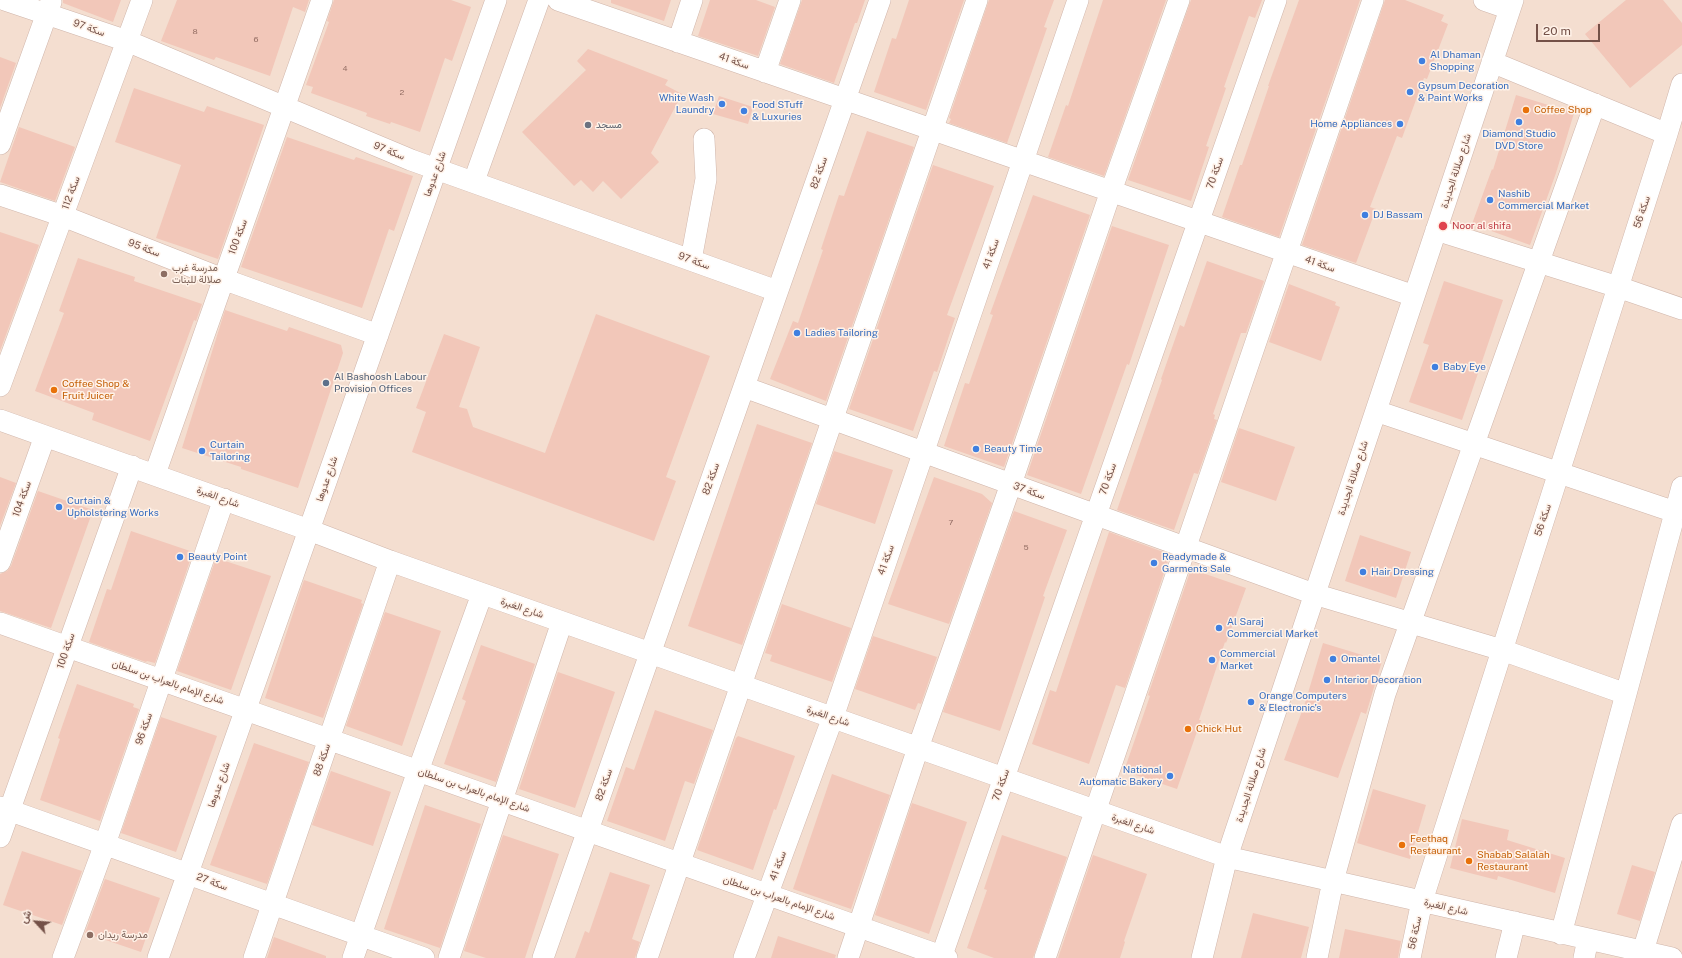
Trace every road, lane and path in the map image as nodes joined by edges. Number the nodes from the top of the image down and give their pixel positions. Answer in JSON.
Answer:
{"nodes":[{"id":1,"x":5,"y":0,"type":"edge"},
{"id":2,"x":142,"y":0,"type":"edge"},
{"id":3,"x":322,"y":0,"type":"edge"},
{"id":4,"x":496,"y":0,"type":"edge"},
{"id":5,"x":539,"y":0,"type":"edge"},
{"id":6,"x":558,"y":0,"type":"edge"},
{"id":7,"x":692,"y":0,"type":"edge"},
{"id":8,"x":790,"y":0,"type":"edge"},
{"id":9,"x":880,"y":0,"type":"edge"},
{"id":10,"x":977,"y":0,"type":"edge"},
{"id":11,"x":1078,"y":0,"type":"edge"},
{"id":12,"x":1179,"y":0,"type":"edge"},
{"id":13,"x":1276,"y":0,"type":"edge"},
{"id":14,"x":1373,"y":0,"type":"edge"},
{"id":15,"x":1484,"y":0,"type":"edge"},
{"id":16,"x":1511,"y":4,"type":"edge"},
{"id":17,"x":593,"y":6,"type":"edge"},
{"id":18,"x":49,"y":7,"type":"edge"},
{"id":19,"x":127,"y":41,"type":"junction"},
{"id":20,"x":678,"y":42,"type":"junction"},
{"id":21,"x":1492,"y":62,"type":"junction"},
{"id":22,"x":765,"y":72,"type":"junction"},
{"id":23,"x":1682,"y":84,"type":"edge"},
{"id":24,"x":845,"y":99,"type":"junction"},
{"id":25,"x":1594,"y":104,"type":"junction"},
{"id":26,"x":284,"y":107,"type":"junction"},
{"id":27,"x":933,"y":130,"type":"junction"},
{"id":28,"x":1667,"y":134,"type":"junction"},
{"id":29,"x":704,"y":139,"type":"dead end"},
{"id":30,"x":0,"y":144,"type":"edge"},
{"id":31,"x":1023,"y":161,"type":"junction"},
{"id":32,"x":437,"y":168,"type":"junction"},
{"id":33,"x":474,"y":181,"type":"junction"},
{"id":34,"x":1111,"y":191,"type":"junction"},
{"id":35,"x":0,"y":195,"type":"edge"},
{"id":36,"x":63,"y":216,"type":"junction"},
{"id":37,"x":1198,"y":222,"type":"junction"},
{"id":38,"x":1436,"y":230,"type":"junction"},
{"id":39,"x":1287,"y":252,"type":"junction"},
{"id":40,"x":691,"y":260,"type":"junction"},
{"id":41,"x":1539,"y":262,"type":"junction"},
{"id":42,"x":223,"y":279,"type":"junction"},
{"id":43,"x":1618,"y":287,"type":"junction"},
{"id":44,"x":777,"y":291,"type":"junction"},
{"id":45,"x":1414,"y":296,"type":"junction"},
{"id":46,"x":1682,"y":309,"type":"edge"},
{"id":47,"x":378,"y":335,"type":"junction"},
{"id":48,"x":0,"y":386,"type":"edge"},
{"id":49,"x":744,"y":387,"type":"junction"},
{"id":50,"x":1376,"y":411,"type":"junction"},
{"id":51,"x":0,"y":420,"type":"edge"},
{"id":52,"x":833,"y":420,"type":"junction"},
{"id":53,"x":45,"y":436,"type":"junction"},
{"id":54,"x":1474,"y":444,"type":"junction"},
{"id":55,"x":923,"y":453,"type":"junction"},
{"id":56,"x":132,"y":466,"type":"junction"},
{"id":57,"x":1559,"y":472,"type":"junction"},
{"id":58,"x":155,"y":474,"type":"junction"},
{"id":59,"x":1011,"y":484,"type":"junction"},
{"id":60,"x":1682,"y":487,"type":"edge"},
{"id":61,"x":224,"y":499,"type":"junction"},
{"id":62,"x":1675,"y":512,"type":"junction"},
{"id":63,"x":1096,"y":515,"type":"junction"},
{"id":64,"x":309,"y":530,"type":"junction"},
{"id":65,"x":1186,"y":548,"type":"junction"},
{"id":66,"x":390,"y":561,"type":"junction"},
{"id":67,"x":0,"y":562,"type":"edge"},
{"id":68,"x":482,"y":594,"type":"junction"},
{"id":69,"x":1314,"y":594,"type":"junction"},
{"id":70,"x":562,"y":622,"type":"junction"},
{"id":71,"x":0,"y":623,"type":"edge"},
{"id":72,"x":1411,"y":623,"type":"junction"},
{"id":73,"x":67,"y":647,"type":"junction"},
{"id":74,"x":1502,"y":650,"type":"junction"},
{"id":75,"x":650,"y":653,"type":"junction"},
{"id":76,"x":161,"y":680,"type":"junction"},
{"id":77,"x":741,"y":685,"type":"junction"},
{"id":78,"x":1626,"y":694,"type":"junction"},
{"id":79,"x":246,"y":710,"type":"junction"},
{"id":80,"x":832,"y":717,"type":"junction"},
{"id":81,"x":329,"y":739,"type":"junction"},
{"id":82,"x":918,"y":748,"type":"junction"},
{"id":83,"x":418,"y":771,"type":"junction"},
{"id":84,"x":1004,"y":778,"type":"junction"},
{"id":85,"x":502,"y":800,"type":"junction"},
{"id":86,"x":5,"y":809,"type":"edge"},
{"id":87,"x":1096,"y":811,"type":"junction"},
{"id":88,"x":1682,"y":824,"type":"edge"},
{"id":89,"x":588,"y":831,"type":"junction"},
{"id":90,"x":0,"y":837,"type":"edge"},
{"id":91,"x":105,"y":844,"type":"junction"},
{"id":92,"x":1227,"y":857,"type":"junction"},
{"id":93,"x":680,"y":864,"type":"junction"},
{"id":94,"x":187,"y":874,"type":"junction"},
{"id":95,"x":1333,"y":881,"type":"junction"},
{"id":96,"x":768,"y":894,"type":"junction"},
{"id":97,"x":1422,"y":901,"type":"junction"},
{"id":98,"x":272,"y":904,"type":"junction"},
{"id":99,"x":1515,"y":922,"type":"junction"},
{"id":100,"x":858,"y":927,"type":"junction"},
{"id":101,"x":1562,"y":934,"type":"junction"},
{"id":102,"x":361,"y":935,"type":"junction"},
{"id":103,"x":1586,"y":948,"type":"edge"},
{"id":104,"x":1642,"y":952,"type":"junction"},
{"id":105,"x":943,"y":957,"type":"edge"},
{"id":106,"x":63,"y":958,"type":"edge"},
{"id":107,"x":158,"y":958,"type":"edge"},
{"id":108,"x":254,"y":958,"type":"edge"},
{"id":109,"x":353,"y":958,"type":"edge"},
{"id":110,"x":424,"y":958,"type":"edge"},
{"id":111,"x":449,"y":958,"type":"edge"},
{"id":112,"x":543,"y":958,"type":"edge"},
{"id":113,"x":647,"y":958,"type":"edge"},
{"id":114,"x":744,"y":958,"type":"edge"},
{"id":115,"x":848,"y":958,"type":"edge"},
{"id":116,"x":1045,"y":958,"type":"edge"},
{"id":117,"x":1202,"y":958,"type":"edge"},
{"id":118,"x":1317,"y":958,"type":"edge"},
{"id":119,"x":1410,"y":958,"type":"edge"},
{"id":120,"x":1506,"y":958,"type":"edge"},
{"id":121,"x":1672,"y":958,"type":"edge"}],
"edges":[{"from":1,"to":18,"type":"street","name":"سكة 97"},
{"from":2,"to":19,"type":"street","name":"سكة 112"},
{"from":3,"to":26,"type":"street","name":"سكة 100"},
{"from":4,"to":32,"type":"street","name":"شارع عدوها"},
{"from":5,"to":33,"type":"street"},
{"from":6,"to":17,"type":"street","name":"سكة 41"},
{"from":7,"to":20,"type":"street"},
{"from":8,"to":22,"type":"street"},
{"from":9,"to":24,"type":"street","name":"سكة 82"},
{"from":10,"to":27,"type":"street"},
{"from":11,"to":31,"type":"street","name":"سكة 41"},
{"from":12,"to":34,"type":"street"},
{"from":13,"to":37,"type":"street","name":"سكة 70"},
{"from":14,"to":39,"type":"street"},
{"from":15,"to":16,"type":"street"},
{"from":16,"to":21,"type":"street","name":"شارع صلالة الجديدة"},
{"from":17,"to":20,"type":"street","name":"سكة 41"},
{"from":18,"to":19,"type":"street","name":"سكة 97"},
{"from":18,"to":30,"type":"street"},
{"from":19,"to":26,"type":"street","name":"سكة 97"},
{"from":19,"to":36,"type":"street","name":"سكة 112"},
{"from":20,"to":22,"type":"street","name":"سكة 41"},
{"from":21,"to":25,"type":"street"},
{"from":21,"to":38,"type":"street","name":"شارع صلالة الجديدة"},
{"from":22,"to":24,"type":"street","name":"سكة 41"},
{"from":23,"to":28,"type":"street","name":"سكة 56"},
{"from":24,"to":27,"type":"street","name":"سكة 41"},
{"from":24,"to":44,"type":"street","name":"سكة 82"},
{"from":25,"to":28,"type":"street"},
{"from":25,"to":41,"type":"street"},
{"from":26,"to":32,"type":"street","name":"سكة 97"},
{"from":26,"to":42,"type":"street","name":"سكة 100"},
{"from":27,"to":31,"type":"street","name":"سكة 41"},
{"from":27,"to":52,"type":"street"},
{"from":28,"to":43,"type":"street","name":"سكة 56"},
{"from":29,"to":40,"type":"street"},
{"from":31,"to":34,"type":"street","name":"سكة 41"},
{"from":31,"to":55,"type":"street","name":"سكة 41"},
{"from":32,"to":33,"type":"street","name":"سكة 97"},
{"from":32,"to":47,"type":"street","name":"شارع عدوها"},
{"from":33,"to":40,"type":"street","name":"سكة 97"},
{"from":34,"to":37,"type":"street","name":"سكة 41"},
{"from":34,"to":59,"type":"street"},
{"from":35,"to":36,"type":"street","name":"سكة 95"},
{"from":36,"to":42,"type":"street","name":"سكة 95"},
{"from":36,"to":48,"type":"street","name":"سكة 112"},
{"from":37,"to":39,"type":"street","name":"سكة 41"},
{"from":37,"to":63,"type":"street","name":"سكة 70"},
{"from":38,"to":41,"type":"street"},
{"from":38,"to":45,"type":"street","name":"شارع صلالة الجديدة"},
{"from":39,"to":45,"type":"street","name":"سكة 41"},
{"from":39,"to":65,"type":"street"},
{"from":40,"to":44,"type":"street","name":"سكة 97"},
{"from":41,"to":43,"type":"street"},
{"from":41,"to":54,"type":"street"},
{"from":42,"to":47,"type":"street","name":"سكة 95"},
{"from":42,"to":58,"type":"street","name":"سكة 100"},
{"from":43,"to":46,"type":"street"},
{"from":43,"to":57,"type":"street","name":"سكة 56"},
{"from":44,"to":49,"type":"street","name":"سكة 82"},
{"from":45,"to":50,"type":"street","name":"شارع صلالة الجديدة"},
{"from":47,"to":64,"type":"street","name":"شارع عدوها"},
{"from":49,"to":52,"type":"street","name":"سكة 37"},
{"from":49,"to":75,"type":"street","name":"سكة 82"},
{"from":50,"to":54,"type":"street"},
{"from":50,"to":69,"type":"street","name":"شارع صلالة الجديدة"},
{"from":51,"to":53,"type":"street","name":"شارع الغبرة"},
{"from":52,"to":55,"type":"street","name":"سكة 37"},
{"from":52,"to":77,"type":"street"},
{"from":53,"to":56,"type":"street","name":"شارع الغبرة"},
{"from":53,"to":67,"type":"street","name":"سكة 104"},
{"from":54,"to":57,"type":"street"},
{"from":54,"to":72,"type":"street"},
{"from":55,"to":59,"type":"street","name":"سكة 37"},
{"from":55,"to":80,"type":"street","name":"سكة 41"},
{"from":56,"to":58,"type":"street","name":"شارع الغبرة"},
{"from":56,"to":73,"type":"street","name":"سكة 100"},
{"from":57,"to":62,"type":"street"},
{"from":57,"to":74,"type":"street","name":"سكة 56"},
{"from":58,"to":61,"type":"street","name":"شارع الغبرة"},
{"from":59,"to":63,"type":"street","name":"سكة 37"},
{"from":59,"to":82,"type":"street"},
{"from":60,"to":62,"type":"street"},
{"from":61,"to":64,"type":"street","name":"شارع الغبرة"},
{"from":61,"to":76,"type":"street","name":"سكة 96"},
{"from":62,"to":78,"type":"street"},
{"from":63,"to":65,"type":"street","name":"سكة 37"},
{"from":63,"to":84,"type":"street","name":"سكة 70"},
{"from":64,"to":66,"type":"street","name":"شارع الغبرة"},
{"from":64,"to":79,"type":"street","name":"شارع عدوها"},
{"from":65,"to":69,"type":"street","name":"سكة 37"},
{"from":65,"to":87,"type":"street"},
{"from":66,"to":68,"type":"street","name":"شارع الغبرة"},
{"from":66,"to":81,"type":"street","name":"سكة 88"},
{"from":68,"to":70,"type":"street","name":"شارع الغبرة"},
{"from":68,"to":83,"type":"street"},
{"from":69,"to":72,"type":"street","name":"سكة 37"},
{"from":69,"to":92,"type":"street","name":"شارع صلالة الجديدة"},
{"from":70,"to":75,"type":"street","name":"شارع الغبرة"},
{"from":70,"to":85,"type":"street"},
{"from":71,"to":73,"type":"street","name":"شارع الإمام بالعراب بن سلطان"},
{"from":72,"to":74,"type":"street","name":"سكة 37"},
{"from":72,"to":95,"type":"street"},
{"from":73,"to":76,"type":"street","name":"شارع الإمام بالعراب بن سلطان"},
{"from":73,"to":86,"type":"street","name":"سكة 100"},
{"from":74,"to":78,"type":"street","name":"سكة 37"},
{"from":74,"to":97,"type":"street","name":"سكة 56"},
{"from":75,"to":77,"type":"street","name":"شارع الغبرة"},
{"from":75,"to":89,"type":"street","name":"سكة 82"},
{"from":76,"to":79,"type":"street","name":"شارع الإمام بالعراب بن سلطان"},
{"from":76,"to":91,"type":"street","name":"سكة 96"},
{"from":77,"to":80,"type":"street","name":"شارع الغبرة"},
{"from":77,"to":93,"type":"street"},
{"from":78,"to":101,"type":"street"},
{"from":79,"to":81,"type":"street","name":"شارع الإمام بالعراب بن سلطان"},
{"from":79,"to":94,"type":"street","name":"شارع عدوها"},
{"from":80,"to":82,"type":"street","name":"شارع الغبرة"},
{"from":80,"to":96,"type":"street","name":"سكة 41"},
{"from":81,"to":83,"type":"street","name":"شارع الإمام بالعراب بن سلطان"},
{"from":81,"to":98,"type":"street","name":"سكة 88"},
{"from":82,"to":84,"type":"street","name":"شارع الغبرة"},
{"from":82,"to":100,"type":"street"},
{"from":83,"to":85,"type":"street","name":"شارع الإمام بالعراب بن سلطان"},
{"from":83,"to":102,"type":"street"},
{"from":84,"to":87,"type":"street","name":"شارع الغبرة"},
{"from":84,"to":105,"type":"street","name":"سكة 70"},
{"from":85,"to":89,"type":"street","name":"شارع الإمام بالعراب بن سلطان"},
{"from":85,"to":111,"type":"street"},
{"from":86,"to":90,"type":"street","name":"سكة 100"},
{"from":86,"to":91,"type":"street","name":"سكة 27"},
{"from":87,"to":92,"type":"street","name":"شارع الغبرة"},
{"from":87,"to":116,"type":"street"},
{"from":88,"to":104,"type":"street"},
{"from":89,"to":93,"type":"street","name":"شارع الإمام بالعراب بن سلطان"},
{"from":89,"to":112,"type":"street","name":"سكة 82"},
{"from":91,"to":94,"type":"street","name":"سكة 27"},
{"from":91,"to":106,"type":"street","name":"سكة 96"},
{"from":92,"to":95,"type":"street","name":"شارع الغبرة"},
{"from":92,"to":117,"type":"street","name":"شارع صلالة الجديدة"},
{"from":93,"to":96,"type":"street","name":"شارع الإمام بالعراب بن سلطان"},
{"from":93,"to":113,"type":"street"},
{"from":94,"to":98,"type":"street","name":"سكة 27"},
{"from":94,"to":107,"type":"street","name":"شارع عدوها"},
{"from":95,"to":97,"type":"street","name":"شارع الغبرة"},
{"from":95,"to":118,"type":"street"},
{"from":96,"to":100,"type":"street","name":"شارع الإمام بالعراب بن سلطان"},
{"from":96,"to":114,"type":"street","name":"سكة 41"},
{"from":97,"to":99,"type":"street","name":"شارع الغبرة"},
{"from":97,"to":119,"type":"street","name":"سكة 56"},
{"from":98,"to":102,"type":"street","name":"سكة 27"},
{"from":98,"to":108,"type":"street","name":"سكة 88"},
{"from":99,"to":101,"type":"street","name":"شارع الغبرة"},
{"from":99,"to":120,"type":"street"},
{"from":100,"to":105,"type":"street","name":"شارع الإمام بالعراب بن سلطان"},
{"from":100,"to":115,"type":"street"},
{"from":101,"to":103,"type":"street","name":"شارع الغبرة"},
{"from":102,"to":109,"type":"street"},
{"from":102,"to":110,"type":"street","name":"سكة 27"},
{"from":103,"to":104,"type":"street","name":"شارع الغبرة"},
{"from":104,"to":121,"type":"street","name":"شارع الغبرة"}]}
